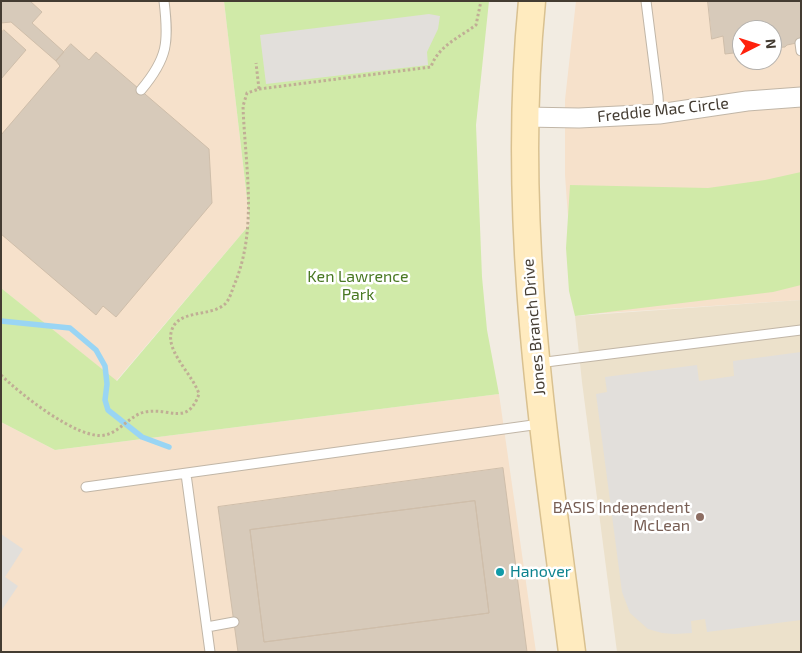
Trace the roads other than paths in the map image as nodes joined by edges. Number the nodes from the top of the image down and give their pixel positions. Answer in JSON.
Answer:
{"nodes":[{"id":1,"x":164,"y":1,"type":"edge"},
{"id":2,"x":532,"y":1,"type":"edge"},
{"id":3,"x":646,"y":1,"type":"edge"},
{"id":4,"x":141,"y":90,"type":"dead end"},
{"id":5,"x":801,"y":96,"type":"edge"},
{"id":6,"x":659,"y":114,"type":"junction"},
{"id":7,"x":525,"y":117,"type":"junction"},
{"id":8,"x":801,"y":330,"type":"edge"},
{"id":9,"x":536,"y":364,"type":"junction"},
{"id":10,"x":543,"y":424,"type":"junction"},
{"id":11,"x":186,"y":474,"type":"junction"},
{"id":12,"x":86,"y":487,"type":"dead end"},
{"id":13,"x":234,"y":622,"type":"dead end"},
{"id":14,"x":207,"y":626,"type":"junction"},
{"id":15,"x":210,"y":652,"type":"edge"},
{"id":16,"x":572,"y":652,"type":"edge"}],
"edges":[{"from":1,"to":4,"type":"lane"},
{"from":2,"to":7,"type":"main road","name":"Jones Branch Drive"},
{"from":3,"to":6,"type":"lane"},
{"from":5,"to":6,"type":"street","name":"Freddie Mac Circle"},
{"from":6,"to":7,"type":"street","name":"Freddie Mac Circle"},
{"from":7,"to":9,"type":"main road","name":"Jones Branch Drive"},
{"from":8,"to":9,"type":"lane"},
{"from":9,"to":10,"type":"main road","name":"Jones Branch Drive"},
{"from":10,"to":11,"type":"lane"},
{"from":10,"to":16,"type":"main road","name":"Jones Branch Drive"},
{"from":11,"to":12,"type":"lane"},
{"from":11,"to":14,"type":"lane"},
{"from":13,"to":14,"type":"lane"},
{"from":14,"to":15,"type":"lane"}]}
